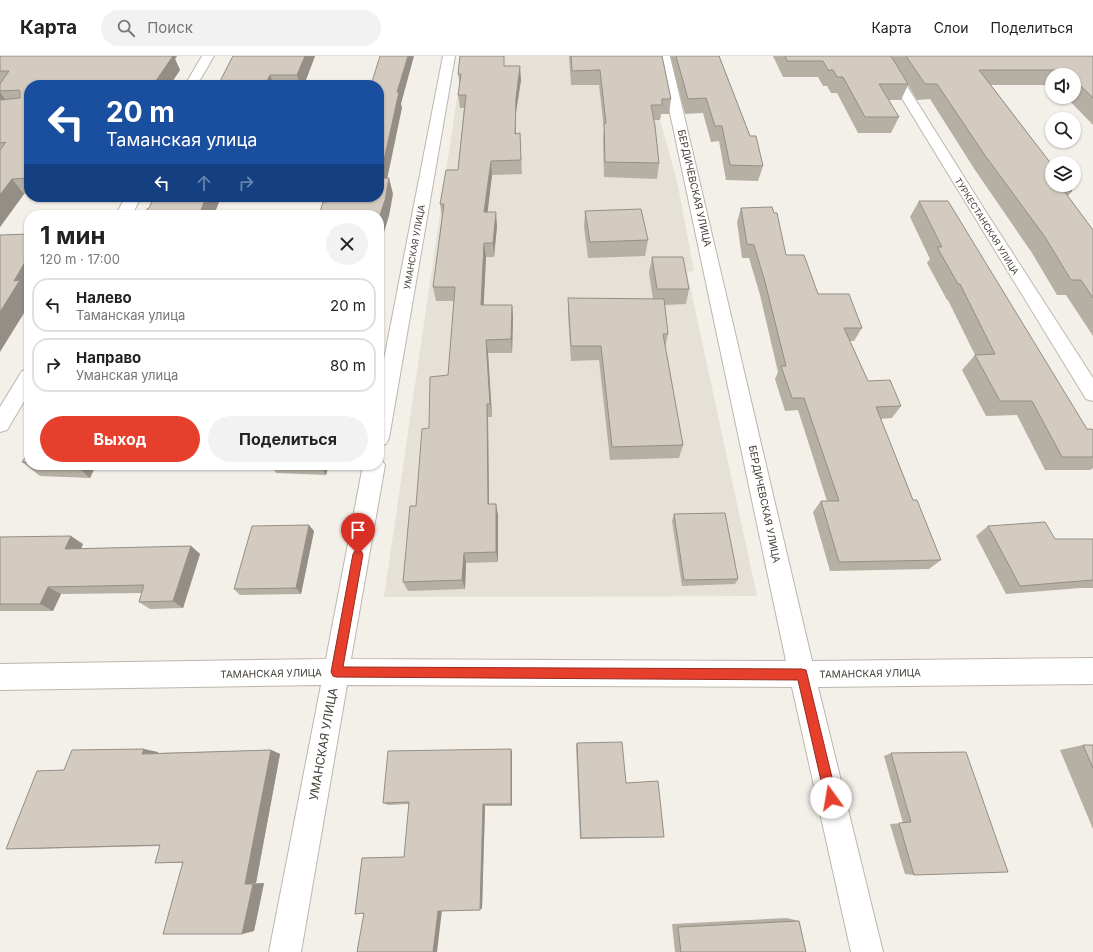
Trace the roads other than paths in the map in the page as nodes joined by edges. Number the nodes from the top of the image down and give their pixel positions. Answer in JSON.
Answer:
{"nodes":[{"id":1,"x":208,"y":56,"type":"edge"},
{"id":2,"x":449,"y":56,"type":"edge"},
{"id":3,"x":664,"y":56,"type":"edge"},
{"id":4,"x":882,"y":56,"type":"edge"},
{"id":5,"x":194,"y":80,"type":"edge"},
{"id":6,"x":24,"y":384,"type":"edge"},
{"id":7,"x":1093,"y":394,"type":"edge"},
{"id":8,"x":384,"y":411,"type":"edge"},
{"id":9,"x":0,"y":424,"type":"edge"},
{"id":10,"x":373,"y":470,"type":"edge"},
{"id":11,"x":1093,"y":671,"type":"edge"},
{"id":12,"x":336,"y":672,"type":"junction"},
{"id":13,"x":802,"y":674,"type":"junction"},
{"id":14,"x":0,"y":677,"type":"edge"},
{"id":15,"x":285,"y":952,"type":"edge"},
{"id":16,"x":868,"y":952,"type":"edge"}],
"edges":[{"from":1,"to":5,"type":"street"},
{"from":2,"to":8,"type":"street","name":"УМАНСКАЯ УЛИЦА"},
{"from":3,"to":13,"type":"street","name":"БЕРДИЧЕВСКАЯ УЛИЦА"},
{"from":4,"to":7,"type":"street","name":"ТУРКЕСТАНСКАЯ УЛИЦА"},
{"from":6,"to":9,"type":"street"},
{"from":10,"to":12,"type":"street","name":"УМАНСКАЯ УЛИЦА"},
{"from":11,"to":13,"type":"street","name":"ТАМАНСКАЯ УЛИЦА"},
{"from":12,"to":13,"type":"street","name":"ТАМАНСКАЯ УЛИЦА"},
{"from":12,"to":14,"type":"street","name":"ТАМАНСКАЯ УЛИЦА"},
{"from":12,"to":15,"type":"street","name":"УМАНСКАЯ УЛИЦА"},
{"from":13,"to":16,"type":"street","name":"БЕРДИЧЕВСКАЯ УЛИЦА"}]}
